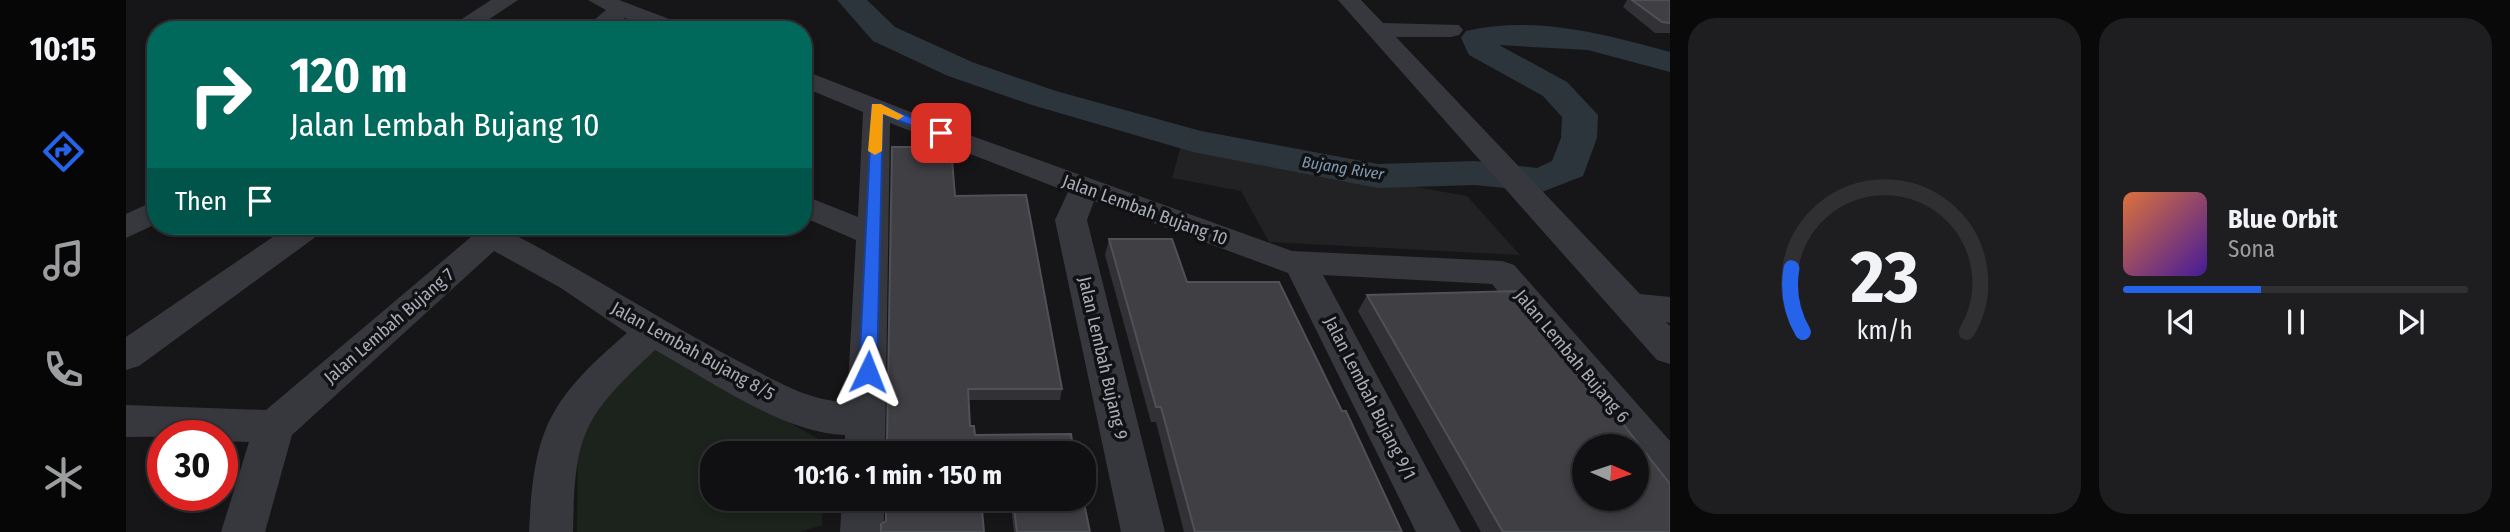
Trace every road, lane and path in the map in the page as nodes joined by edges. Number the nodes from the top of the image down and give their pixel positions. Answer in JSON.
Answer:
{"nodes":[{"id":1,"x":508,"y":0,"type":"edge"},
{"id":2,"x":599,"y":0,"type":"edge"},
{"id":3,"x":1349,"y":0,"type":"edge"},
{"id":4,"x":623,"y":9,"type":"junction"},
{"id":5,"x":472,"y":21,"type":"edge"},
{"id":6,"x":606,"y":21,"type":"edge"},
{"id":7,"x":654,"y":21,"type":"edge"},
{"id":8,"x":1374,"y":30,"type":"junction"},
{"id":9,"x":1451,"y":30,"type":"dead end"},
{"id":10,"x":812,"y":82,"type":"edge"},
{"id":11,"x":877,"y":107,"type":"junction"},
{"id":12,"x":1090,"y":189,"type":"junction"},
{"id":13,"x":812,"y":209,"type":"edge"},
{"id":14,"x":147,"y":215,"type":"edge"},
{"id":15,"x":126,"y":228,"type":"edge"},
{"id":16,"x":297,"y":235,"type":"edge"},
{"id":17,"x":492,"y":235,"type":"edge"},
{"id":18,"x":503,"y":235,"type":"edge"},
{"id":19,"x":872,"y":235,"type":"junction"},
{"id":20,"x":1300,"y":264,"type":"junction"},
{"id":21,"x":1502,"y":273,"type":"joint"},
{"id":22,"x":1631,"y":306,"type":"junction"},
{"id":23,"x":1670,"y":310,"type":"edge"},
{"id":24,"x":652,"y":332,"type":"junction"},
{"id":25,"x":1670,"y":349,"type":"edge"},
{"id":26,"x":126,"y":356,"type":"edge"},
{"id":27,"x":126,"y":421,"type":"edge"},
{"id":28,"x":274,"y":427,"type":"junction"},
{"id":29,"x":866,"y":436,"type":"edge"},
{"id":30,"x":1670,"y":470,"type":"edge"},
{"id":31,"x":863,"y":511,"type":"edge"},
{"id":32,"x":243,"y":532,"type":"edge"},
{"id":33,"x":551,"y":532,"type":"edge"},
{"id":34,"x":862,"y":532,"type":"edge"},
{"id":35,"x":1143,"y":532,"type":"edge"},
{"id":36,"x":1439,"y":532,"type":"edge"}],
"edges":[{"from":1,"to":5,"type":"street"},
{"from":2,"to":4,"type":"street"},
{"from":3,"to":8,"type":"street"},
{"from":4,"to":6,"type":"street"},
{"from":4,"to":7,"type":"street"},
{"from":8,"to":9,"type":"street"},
{"from":8,"to":22,"type":"street"},
{"from":10,"to":11,"type":"street","name":"Jalan Lembah Bujang 10"},
{"from":11,"to":12,"type":"street","name":"Jalan Lembah Bujang 10"},
{"from":11,"to":19,"type":"street"},
{"from":12,"to":20,"type":"street","name":"Jalan Lembah Bujang 10"},
{"from":12,"to":35,"type":"street","name":"Jalan Lembah Bujang 9"},
{"from":13,"to":19,"type":"street"},
{"from":14,"to":15,"type":"street"},
{"from":16,"to":26,"type":"street"},
{"from":17,"to":28,"type":"street","name":"Jalan Lembah Bujang 7"},
{"from":18,"to":24,"type":"street","name":"Jalan Lembah Bujang 8/5"},
{"from":19,"to":29,"type":"street"},
{"from":20,"to":21,"type":"street","name":"Jalan Lembah Bujang 10"},
{"from":20,"to":36,"type":"street","name":"Jalan Lembah Bujang 9/1"},
{"from":21,"to":30,"type":"street","name":"Jalan Lembah Bujang 6"},
{"from":22,"to":23,"type":"street"},
{"from":22,"to":25,"type":"street"},
{"from":24,"to":29,"type":"street","name":"Jalan Lembah Bujang 8/5"},
{"from":24,"to":33,"type":"street"},
{"from":27,"to":28,"type":"street"},
{"from":28,"to":32,"type":"street"},
{"from":31,"to":34,"type":"street"}]}
